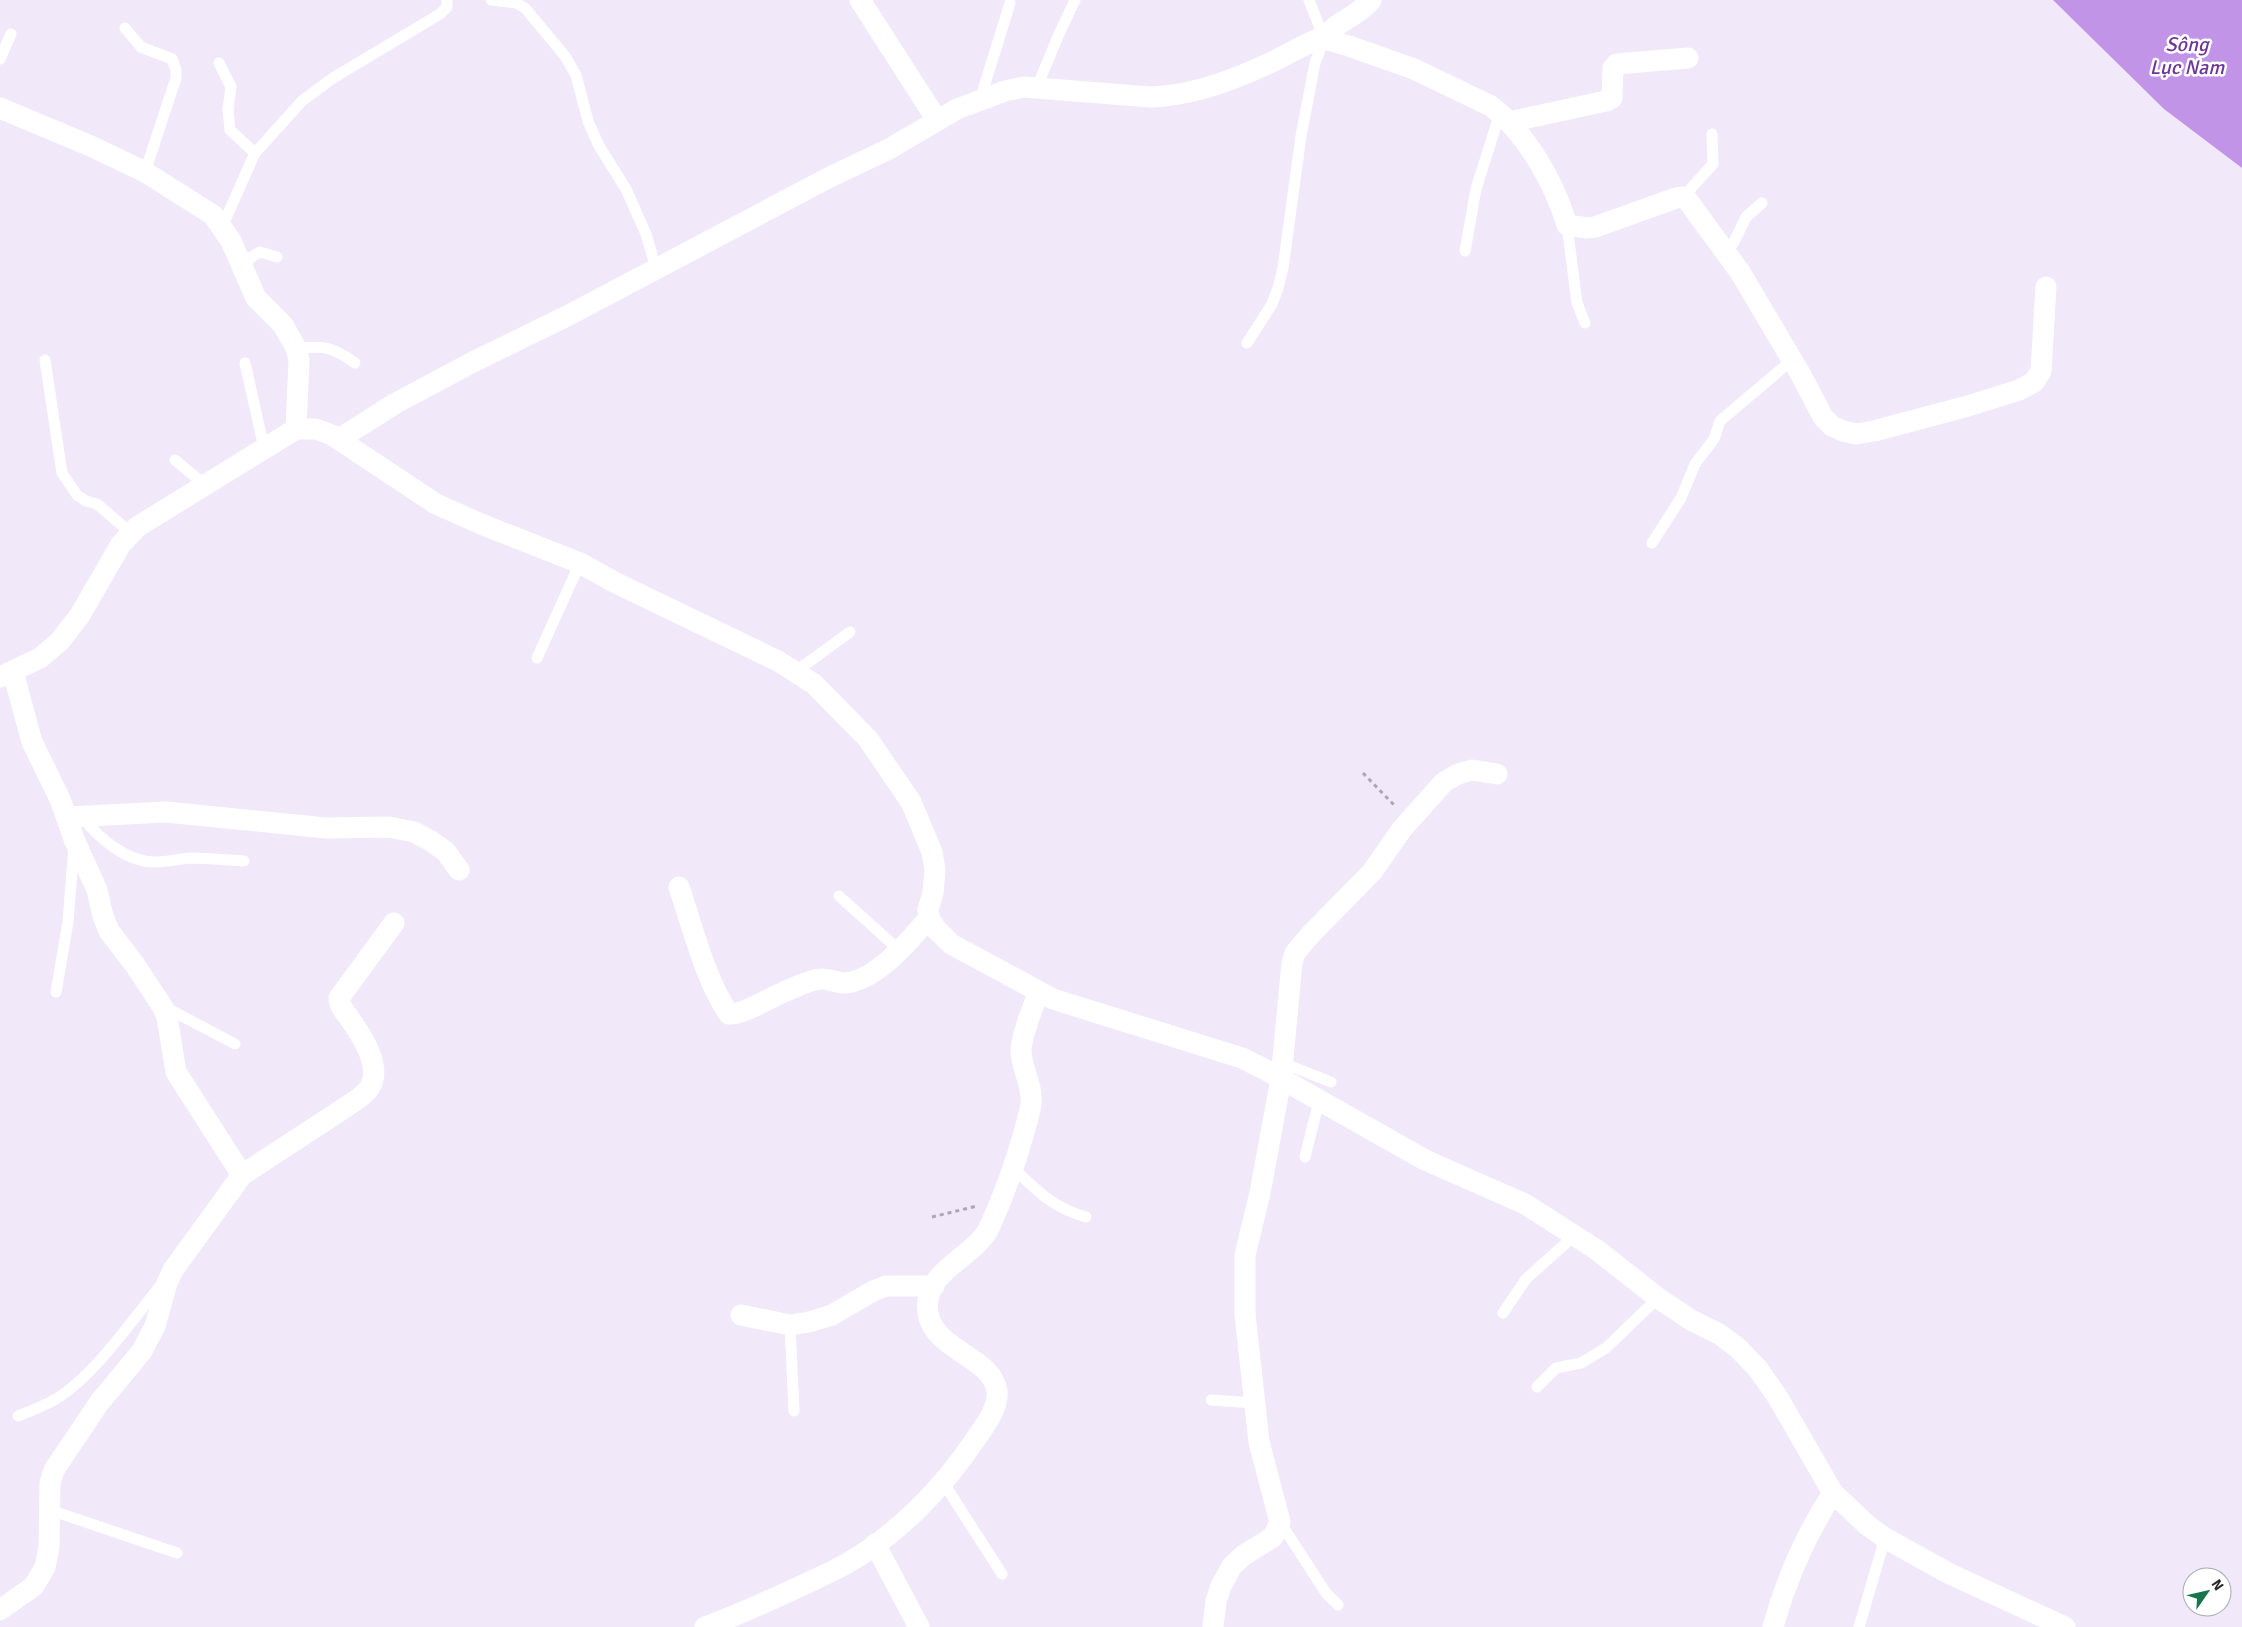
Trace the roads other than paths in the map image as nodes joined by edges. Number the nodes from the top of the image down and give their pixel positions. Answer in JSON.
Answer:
{"nodes":[{"id":1,"x":447,"y":0,"type":"edge"},
{"id":2,"x":491,"y":0,"type":"edge"},
{"id":3,"x":860,"y":0,"type":"edge"},
{"id":4,"x":1075,"y":0,"type":"edge"},
{"id":5,"x":1309,"y":0,"type":"edge"},
{"id":6,"x":1371,"y":0,"type":"edge"},
{"id":7,"x":1010,"y":3,"type":"dead end"},
{"id":8,"x":125,"y":28,"type":"dead end"},
{"id":9,"x":10,"y":34,"type":"dead end"},
{"id":10,"x":1324,"y":40,"type":"junction"},
{"id":11,"x":1688,"y":58,"type":"dead end"},
{"id":12,"x":0,"y":59,"type":"edge"},
{"id":13,"x":219,"y":63,"type":"dead end"},
{"id":14,"x":1037,"y":87,"type":"junction"},
{"id":15,"x":980,"y":100,"type":"junction"},
{"id":16,"x":0,"y":108,"type":"edge"},
{"id":17,"x":1505,"y":118,"type":"junction"},
{"id":18,"x":937,"y":120,"type":"junction"},
{"id":19,"x":1712,"y":134,"type":"dead end"},
{"id":20,"x":255,"y":153,"type":"junction"},
{"id":21,"x":145,"y":172,"type":"junction"},
{"id":22,"x":1683,"y":197,"type":"junction"},
{"id":23,"x":1762,"y":203,"type":"dead end"},
{"id":24,"x":1567,"y":225,"type":"junction"},
{"id":25,"x":222,"y":227,"type":"junction"},
{"id":26,"x":1465,"y":252,"type":"dead end"},
{"id":27,"x":1725,"y":252,"type":"junction"},
{"id":28,"x":277,"y":257,"type":"dead end"},
{"id":29,"x":656,"y":268,"type":"junction"},
{"id":30,"x":243,"y":270,"type":"junction"},
{"id":31,"x":2046,"y":287,"type":"dead end"},
{"id":32,"x":1585,"y":323,"type":"dead end"},
{"id":33,"x":1247,"y":343,"type":"dead end"},
{"id":34,"x":296,"y":348,"type":"junction"},
{"id":35,"x":45,"y":360,"type":"dead end"},
{"id":36,"x":1792,"y":360,"type":"junction"},
{"id":37,"x":245,"y":363,"type":"dead end"},
{"id":38,"x":355,"y":363,"type":"dead end"},
{"id":39,"x":296,"y":429,"type":"junction"},
{"id":40,"x":339,"y":439,"type":"junction"},
{"id":41,"x":264,"y":448,"type":"junction"},
{"id":42,"x":175,"y":460,"type":"dead end"},
{"id":43,"x":204,"y":484,"type":"junction"},
{"id":44,"x":131,"y":533,"type":"junction"},
{"id":45,"x":1652,"y":542,"type":"dead end"},
{"id":46,"x":580,"y":563,"type":"junction"},
{"id":47,"x":850,"y":632,"type":"dead end"},
{"id":48,"x":537,"y":658,"type":"dead end"},
{"id":49,"x":796,"y":672,"type":"junction"},
{"id":50,"x":6,"y":674,"type":"edge"},
{"id":51,"x":1498,"y":774,"type":"dead end"},
{"id":52,"x":75,"y":817,"type":"junction"},
{"id":53,"x":74,"y":839,"type":"junction"},
{"id":54,"x":244,"y":861,"type":"dead end"},
{"id":55,"x":458,"y":870,"type":"dead end"},
{"id":56,"x":678,"y":886,"type":"dead end"},
{"id":57,"x":839,"y":896,"type":"dead end"},
{"id":58,"x":929,"y":918,"type":"junction"},
{"id":59,"x":394,"y":924,"type":"dead end"},
{"id":60,"x":899,"y":950,"type":"junction"},
{"id":61,"x":56,"y":992,"type":"dead end"},
{"id":62,"x":1038,"y":992,"type":"junction"},
{"id":63,"x":162,"y":1006,"type":"junction"},
{"id":64,"x":235,"y":1044,"type":"dead end"},
{"id":65,"x":1282,"y":1071,"type":"junction"},
{"id":66,"x":1331,"y":1082,"type":"dead end"},
{"id":67,"x":1319,"y":1101,"type":"junction"},
{"id":68,"x":1305,"y":1158,"type":"dead end"},
{"id":69,"x":1012,"y":1167,"type":"junction"},
{"id":70,"x":242,"y":1174,"type":"junction"},
{"id":71,"x":1086,"y":1217,"type":"dead end"},
{"id":72,"x":1575,"y":1235,"type":"junction"},
{"id":73,"x":174,"y":1270,"type":"junction"},
{"id":74,"x":934,"y":1286,"type":"junction"},
{"id":75,"x":1658,"y":1298,"type":"junction"},
{"id":76,"x":1503,"y":1313,"type":"dead end"},
{"id":77,"x":741,"y":1315,"type":"dead end"},
{"id":78,"x":790,"y":1324,"type":"junction"},
{"id":79,"x":1537,"y":1387,"type":"dead end"},
{"id":80,"x":1211,"y":1400,"type":"dead end"},
{"id":81,"x":1254,"y":1403,"type":"junction"},
{"id":82,"x":794,"y":1411,"type":"dead end"},
{"id":83,"x":18,"y":1416,"type":"dead end"},
{"id":84,"x":943,"y":1482,"type":"junction"},
{"id":85,"x":1833,"y":1493,"type":"junction"},
{"id":86,"x":50,"y":1510,"type":"junction"},
{"id":87,"x":1280,"y":1522,"type":"junction"},
{"id":88,"x":1885,"y":1538,"type":"junction"},
{"id":89,"x":875,"y":1544,"type":"junction"},
{"id":90,"x":177,"y":1553,"type":"dead end"},
{"id":91,"x":1002,"y":1574,"type":"dead end"},
{"id":92,"x":1216,"y":1601,"type":"junction"},
{"id":93,"x":1338,"y":1605,"type":"dead end"},
{"id":94,"x":0,"y":1610,"type":"edge"},
{"id":95,"x":705,"y":1627,"type":"edge"},
{"id":96,"x":919,"y":1627,"type":"edge"},
{"id":97,"x":1203,"y":1627,"type":"edge"},
{"id":98,"x":1213,"y":1627,"type":"edge"},
{"id":99,"x":1772,"y":1627,"type":"edge"},
{"id":100,"x":1858,"y":1627,"type":"edge"},
{"id":101,"x":2065,"y":1627,"type":"edge"}],
"edges":[{"from":1,"to":20,"type":"lane"},
{"from":2,"to":29,"type":"lane"},
{"from":3,"to":18,"type":"street"},
{"from":4,"to":14,"type":"lane"},
{"from":5,"to":10,"type":"lane"},
{"from":6,"to":10,"type":"street"},
{"from":7,"to":15,"type":"lane"},
{"from":8,"to":21,"type":"lane"},
{"from":9,"to":12,"type":"lane"},
{"from":10,"to":14,"type":"street"},
{"from":10,"to":17,"type":"street"},
{"from":10,"to":33,"type":"lane"},
{"from":11,"to":17,"type":"street"},
{"from":13,"to":20,"type":"lane"},
{"from":14,"to":15,"type":"street"},
{"from":15,"to":18,"type":"street"},
{"from":16,"to":21,"type":"street"},
{"from":17,"to":24,"type":"street"},
{"from":17,"to":26,"type":"lane"},
{"from":18,"to":29,"type":"street"},
{"from":19,"to":22,"type":"lane"},
{"from":20,"to":25,"type":"lane"},
{"from":21,"to":25,"type":"street"},
{"from":22,"to":24,"type":"street"},
{"from":22,"to":27,"type":"street"},
{"from":23,"to":27,"type":"lane"},
{"from":24,"to":32,"type":"lane"},
{"from":25,"to":30,"type":"street"},
{"from":27,"to":36,"type":"street"},
{"from":28,"to":30,"type":"lane"},
{"from":29,"to":40,"type":"street"},
{"from":30,"to":34,"type":"street"},
{"from":31,"to":36,"type":"street"},
{"from":34,"to":38,"type":"lane"},
{"from":34,"to":39,"type":"street"},
{"from":35,"to":44,"type":"lane"},
{"from":36,"to":45,"type":"lane"},
{"from":37,"to":41,"type":"lane"},
{"from":39,"to":40,"type":"street"},
{"from":39,"to":41,"type":"street"},
{"from":40,"to":46,"type":"street"},
{"from":41,"to":43,"type":"street"},
{"from":42,"to":43,"type":"lane"},
{"from":43,"to":44,"type":"street"},
{"from":44,"to":50,"type":"street"},
{"from":46,"to":48,"type":"lane"},
{"from":46,"to":49,"type":"street"},
{"from":47,"to":49,"type":"lane"},
{"from":49,"to":58,"type":"street"},
{"from":50,"to":52,"type":"street"},
{"from":51,"to":65,"type":"street"},
{"from":52,"to":53,"type":"street"},
{"from":52,"to":54,"type":"lane"},
{"from":52,"to":55,"type":"street"},
{"from":53,"to":61,"type":"lane"},
{"from":53,"to":63,"type":"street"},
{"from":56,"to":60,"type":"street"},
{"from":57,"to":60,"type":"lane"},
{"from":58,"to":60,"type":"street"},
{"from":58,"to":62,"type":"street"},
{"from":59,"to":70,"type":"street"},
{"from":62,"to":65,"type":"street"},
{"from":62,"to":69,"type":"street"},
{"from":63,"to":64,"type":"lane"},
{"from":63,"to":70,"type":"street"},
{"from":65,"to":66,"type":"lane"},
{"from":65,"to":67,"type":"street"},
{"from":65,"to":81,"type":"street"},
{"from":67,"to":68,"type":"lane"},
{"from":67,"to":72,"type":"street"},
{"from":69,"to":71,"type":"lane"},
{"from":69,"to":74,"type":"street"},
{"from":70,"to":73,"type":"street"},
{"from":72,"to":75,"type":"street"},
{"from":72,"to":76,"type":"lane"},
{"from":73,"to":83,"type":"lane"},
{"from":73,"to":86,"type":"street"},
{"from":74,"to":78,"type":"street"},
{"from":74,"to":84,"type":"street"},
{"from":75,"to":79,"type":"lane"},
{"from":75,"to":85,"type":"street"},
{"from":77,"to":78,"type":"street"},
{"from":78,"to":82,"type":"lane"},
{"from":80,"to":81,"type":"lane"},
{"from":81,"to":87,"type":"street"},
{"from":84,"to":89,"type":"street"},
{"from":84,"to":91,"type":"lane"},
{"from":85,"to":88,"type":"street"},
{"from":85,"to":99,"type":"street"},
{"from":86,"to":90,"type":"lane"},
{"from":86,"to":94,"type":"street"},
{"from":87,"to":92,"type":"street"},
{"from":87,"to":93,"type":"lane"},
{"from":88,"to":100,"type":"lane"},
{"from":88,"to":101,"type":"street"},
{"from":89,"to":95,"type":"street"},
{"from":89,"to":96,"type":"street"},
{"from":92,"to":97,"type":"lane"},
{"from":92,"to":98,"type":"street"}]}
